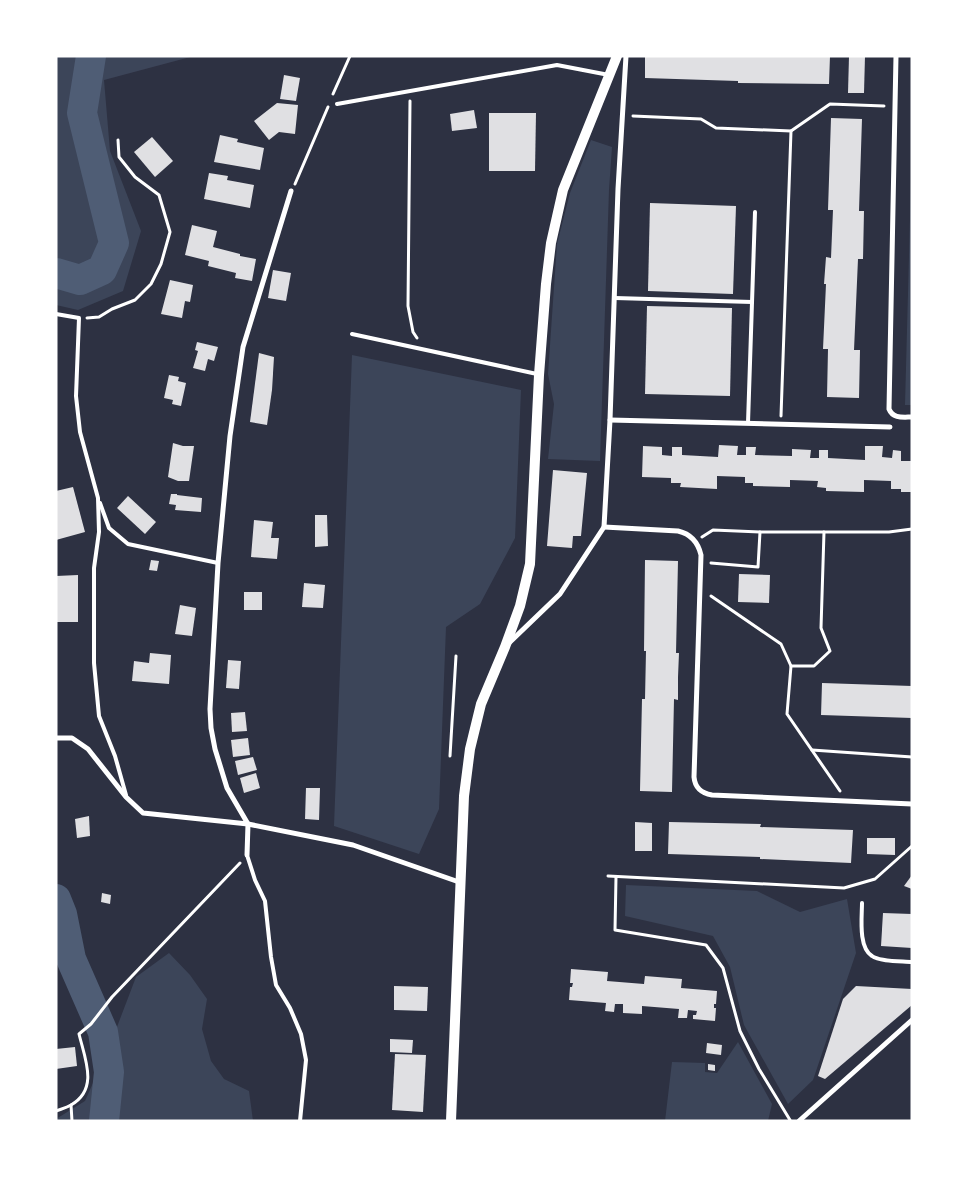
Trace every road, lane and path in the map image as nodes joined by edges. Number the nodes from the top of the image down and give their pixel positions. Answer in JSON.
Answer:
{"nodes":[{"id":1,"x":350,"y":56,"type":"edge"},
{"id":2,"x":616,"y":56,"type":"edge"},
{"id":3,"x":626,"y":56,"type":"edge"},
{"id":4,"x":896,"y":56,"type":"edge"},
{"id":5,"x":609,"y":75,"type":"junction"},
{"id":6,"x":410,"y":91,"type":"junction"},
{"id":7,"x":337,"y":104,"type":"dead end"},
{"id":8,"x":895,"y":106,"type":"junction"},
{"id":9,"x":791,"y":131,"type":"dead end"},
{"id":10,"x":118,"y":140,"type":"dead end"},
{"id":11,"x":291,"y":191,"type":"joint"},
{"id":12,"x":755,"y":212,"type":"dead end"},
{"id":13,"x":615,"y":298,"type":"junction"},
{"id":14,"x":752,"y":302,"type":"junction"},
{"id":15,"x":56,"y":314,"type":"edge"},
{"id":16,"x":79,"y":318,"type":"junction"},
{"id":17,"x":352,"y":334,"type":"dead end"},
{"id":18,"x":426,"y":350,"type":"junction"},
{"id":19,"x":540,"y":375,"type":"junction"},
{"id":20,"x":912,"y":417,"type":"edge"},
{"id":21,"x":610,"y":420,"type":"junction"},
{"id":22,"x":748,"y":423,"type":"junction"},
{"id":23,"x":890,"y":427,"type":"dead end"},
{"id":24,"x":98,"y":498,"type":"junction"},
{"id":25,"x":604,"y":527,"type":"junction"},
{"id":26,"x":912,"y":529,"type":"edge"},
{"id":27,"x":760,"y":532,"type":"junction"},
{"id":28,"x":824,"y":532,"type":"junction"},
{"id":29,"x":696,"y":542,"type":"junction"},
{"id":30,"x":218,"y":563,"type":"junction"},
{"id":31,"x":700,"y":563,"type":"junction"},
{"id":32,"x":700,"y":588,"type":"junction"},
{"id":33,"x":505,"y":647,"type":"junction"},
{"id":34,"x":456,"y":656,"type":"dead end"},
{"id":35,"x":790,"y":666,"type":"junction"},
{"id":36,"x":56,"y":738,"type":"edge"},
{"id":37,"x":812,"y":750,"type":"junction"},
{"id":38,"x":450,"y":756,"type":"dead end"},
{"id":39,"x":912,"y":757,"type":"edge"},
{"id":40,"x":126,"y":797,"type":"junction"},
{"id":41,"x":847,"y":801,"type":"junction"},
{"id":42,"x":912,"y":804,"type":"edge"},
{"id":43,"x":248,"y":824,"type":"junction"},
{"id":44,"x":912,"y":846,"type":"edge"},
{"id":45,"x":247,"y":854,"type":"junction"},
{"id":46,"x":608,"y":876,"type":"dead end"},
{"id":47,"x":616,"y":877,"type":"junction"},
{"id":48,"x":460,"y":882,"type":"junction"},
{"id":49,"x":862,"y":903,"type":"dead end"},
{"id":50,"x":912,"y":962,"type":"edge"},
{"id":51,"x":912,"y":1020,"type":"edge"},
{"id":52,"x":71,"y":1105,"type":"junction"},
{"id":53,"x":56,"y":1111,"type":"edge"},
{"id":54,"x":72,"y":1121,"type":"edge"},
{"id":55,"x":300,"y":1121,"type":"edge"},
{"id":56,"x":451,"y":1121,"type":"edge"},
{"id":57,"x":790,"y":1121,"type":"edge"},
{"id":58,"x":799,"y":1121,"type":"edge"}],
"edges":[{"from":1,"to":11,"type":"path"},
{"from":2,"to":5,"type":"main road"},
{"from":3,"to":13,"type":"street"},
{"from":4,"to":8,"type":"street"},
{"from":5,"to":6,"type":"lane"},
{"from":5,"to":19,"type":"main road"},
{"from":6,"to":7,"type":"lane"},
{"from":6,"to":18,"type":"path"},
{"from":8,"to":9,"type":"path"},
{"from":8,"to":20,"type":"street"},
{"from":10,"to":16,"type":"path"},
{"from":11,"to":30,"type":"street"},
{"from":12,"to":14,"type":"lane"},
{"from":13,"to":14,"type":"lane"},
{"from":13,"to":21,"type":"street"},
{"from":14,"to":22,"type":"lane"},
{"from":15,"to":16,"type":"lane"},
{"from":16,"to":24,"type":"lane"},
{"from":17,"to":18,"type":"lane"},
{"from":18,"to":19,"type":"lane"},
{"from":19,"to":33,"type":"main road"},
{"from":21,"to":22,"type":"street"},
{"from":21,"to":25,"type":"street"},
{"from":22,"to":23,"type":"street"},
{"from":24,"to":30,"type":"lane"},
{"from":24,"to":40,"type":"lane"},
{"from":25,"to":29,"type":"street"},
{"from":25,"to":33,"type":"street"},
{"from":26,"to":28,"type":"path"},
{"from":27,"to":28,"type":"path"},
{"from":27,"to":29,"type":"path"},
{"from":27,"to":31,"type":"path"},
{"from":28,"to":35,"type":"path"},
{"from":29,"to":31,"type":"street"},
{"from":30,"to":43,"type":"street"},
{"from":31,"to":32,"type":"street"},
{"from":32,"to":35,"type":"path"},
{"from":32,"to":41,"type":"street"},
{"from":33,"to":48,"type":"main road"},
{"from":34,"to":38,"type":"path"},
{"from":35,"to":37,"type":"path"},
{"from":36,"to":40,"type":"street"},
{"from":37,"to":39,"type":"path"},
{"from":37,"to":41,"type":"path"},
{"from":40,"to":43,"type":"street"},
{"from":41,"to":42,"type":"street"},
{"from":43,"to":45,"type":"street"},
{"from":43,"to":48,"type":"street"},
{"from":44,"to":47,"type":"path"},
{"from":45,"to":52,"type":"path"},
{"from":45,"to":55,"type":"lane"},
{"from":46,"to":47,"type":"path"},
{"from":47,"to":57,"type":"path"},
{"from":48,"to":56,"type":"main road"},
{"from":49,"to":50,"type":"lane"},
{"from":51,"to":58,"type":"street"},
{"from":52,"to":53,"type":"path"},
{"from":52,"to":54,"type":"path"}]}
